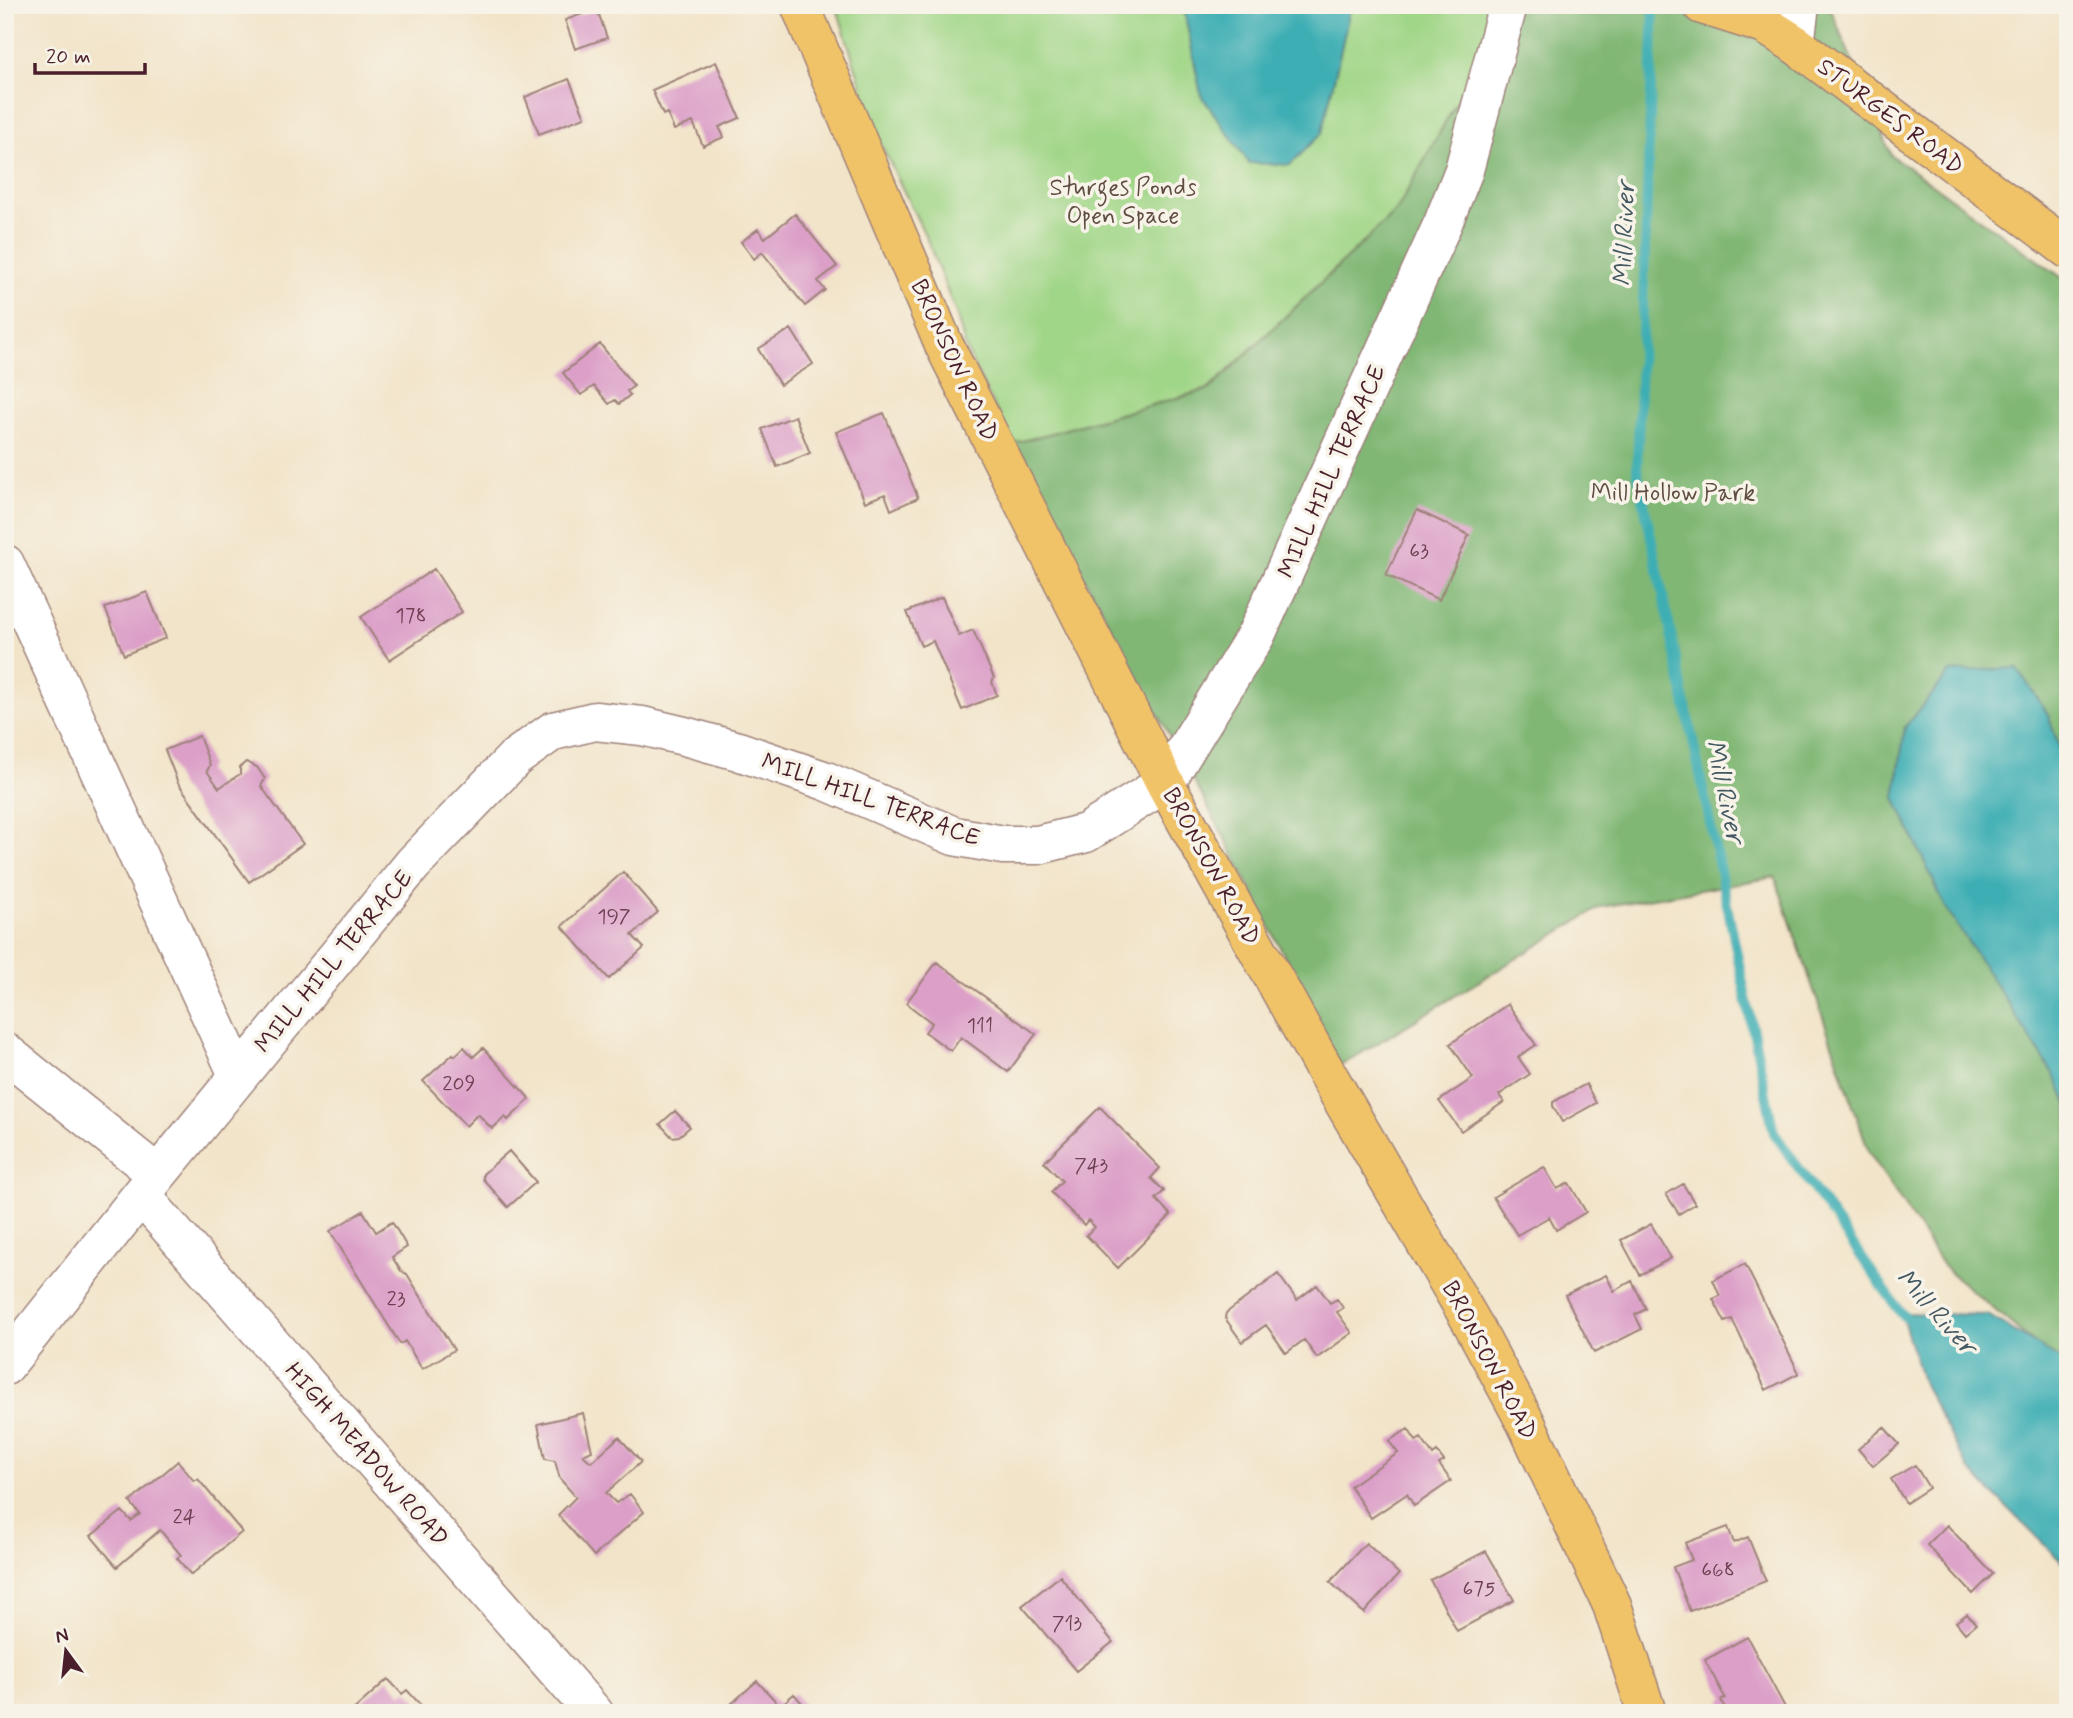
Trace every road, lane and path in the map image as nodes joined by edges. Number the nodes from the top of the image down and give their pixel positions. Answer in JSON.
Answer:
{"nodes":[{"id":1,"x":800,"y":5,"type":"edge"},
{"id":2,"x":1508,"y":5,"type":"edge"},
{"id":3,"x":1702,"y":5,"type":"edge"},
{"id":4,"x":1800,"y":5,"type":"edge"},
{"id":5,"x":1780,"y":34,"type":"junction"},
{"id":6,"x":2068,"y":249,"type":"edge"},
{"id":7,"x":5,"y":565,"type":"edge"},
{"id":8,"x":1165,"y":783,"type":"junction"},
{"id":9,"x":5,"y":1052,"type":"edge"},
{"id":10,"x":238,"y":1075,"type":"junction"},
{"id":11,"x":149,"y":1184,"type":"junction"},
{"id":12,"x":5,"y":1366,"type":"edge"},
{"id":13,"x":594,"y":1713,"type":"edge"},
{"id":14,"x":1647,"y":1713,"type":"edge"}],
"edges":[{"from":1,"to":8,"type":"main road","name":"BRONSON ROAD"},
{"from":2,"to":8,"type":"street","name":"MILL HILL TERRACE"},
{"from":3,"to":5,"type":"main road","name":"STURGES ROAD"},
{"from":4,"to":5,"type":"street"},
{"from":5,"to":6,"type":"main road","name":"STURGES ROAD"},
{"from":7,"to":10,"type":"street"},
{"from":8,"to":10,"type":"street","name":"MILL HILL TERRACE"},
{"from":8,"to":14,"type":"main road","name":"BRONSON ROAD"},
{"from":9,"to":11,"type":"street","name":"HIGH MEADOW ROAD"},
{"from":10,"to":11,"type":"street","name":"MILL HILL TERRACE"},
{"from":11,"to":12,"type":"street","name":"MILL HILL TERRACE"},
{"from":11,"to":13,"type":"street","name":"HIGH MEADOW ROAD"}]}
